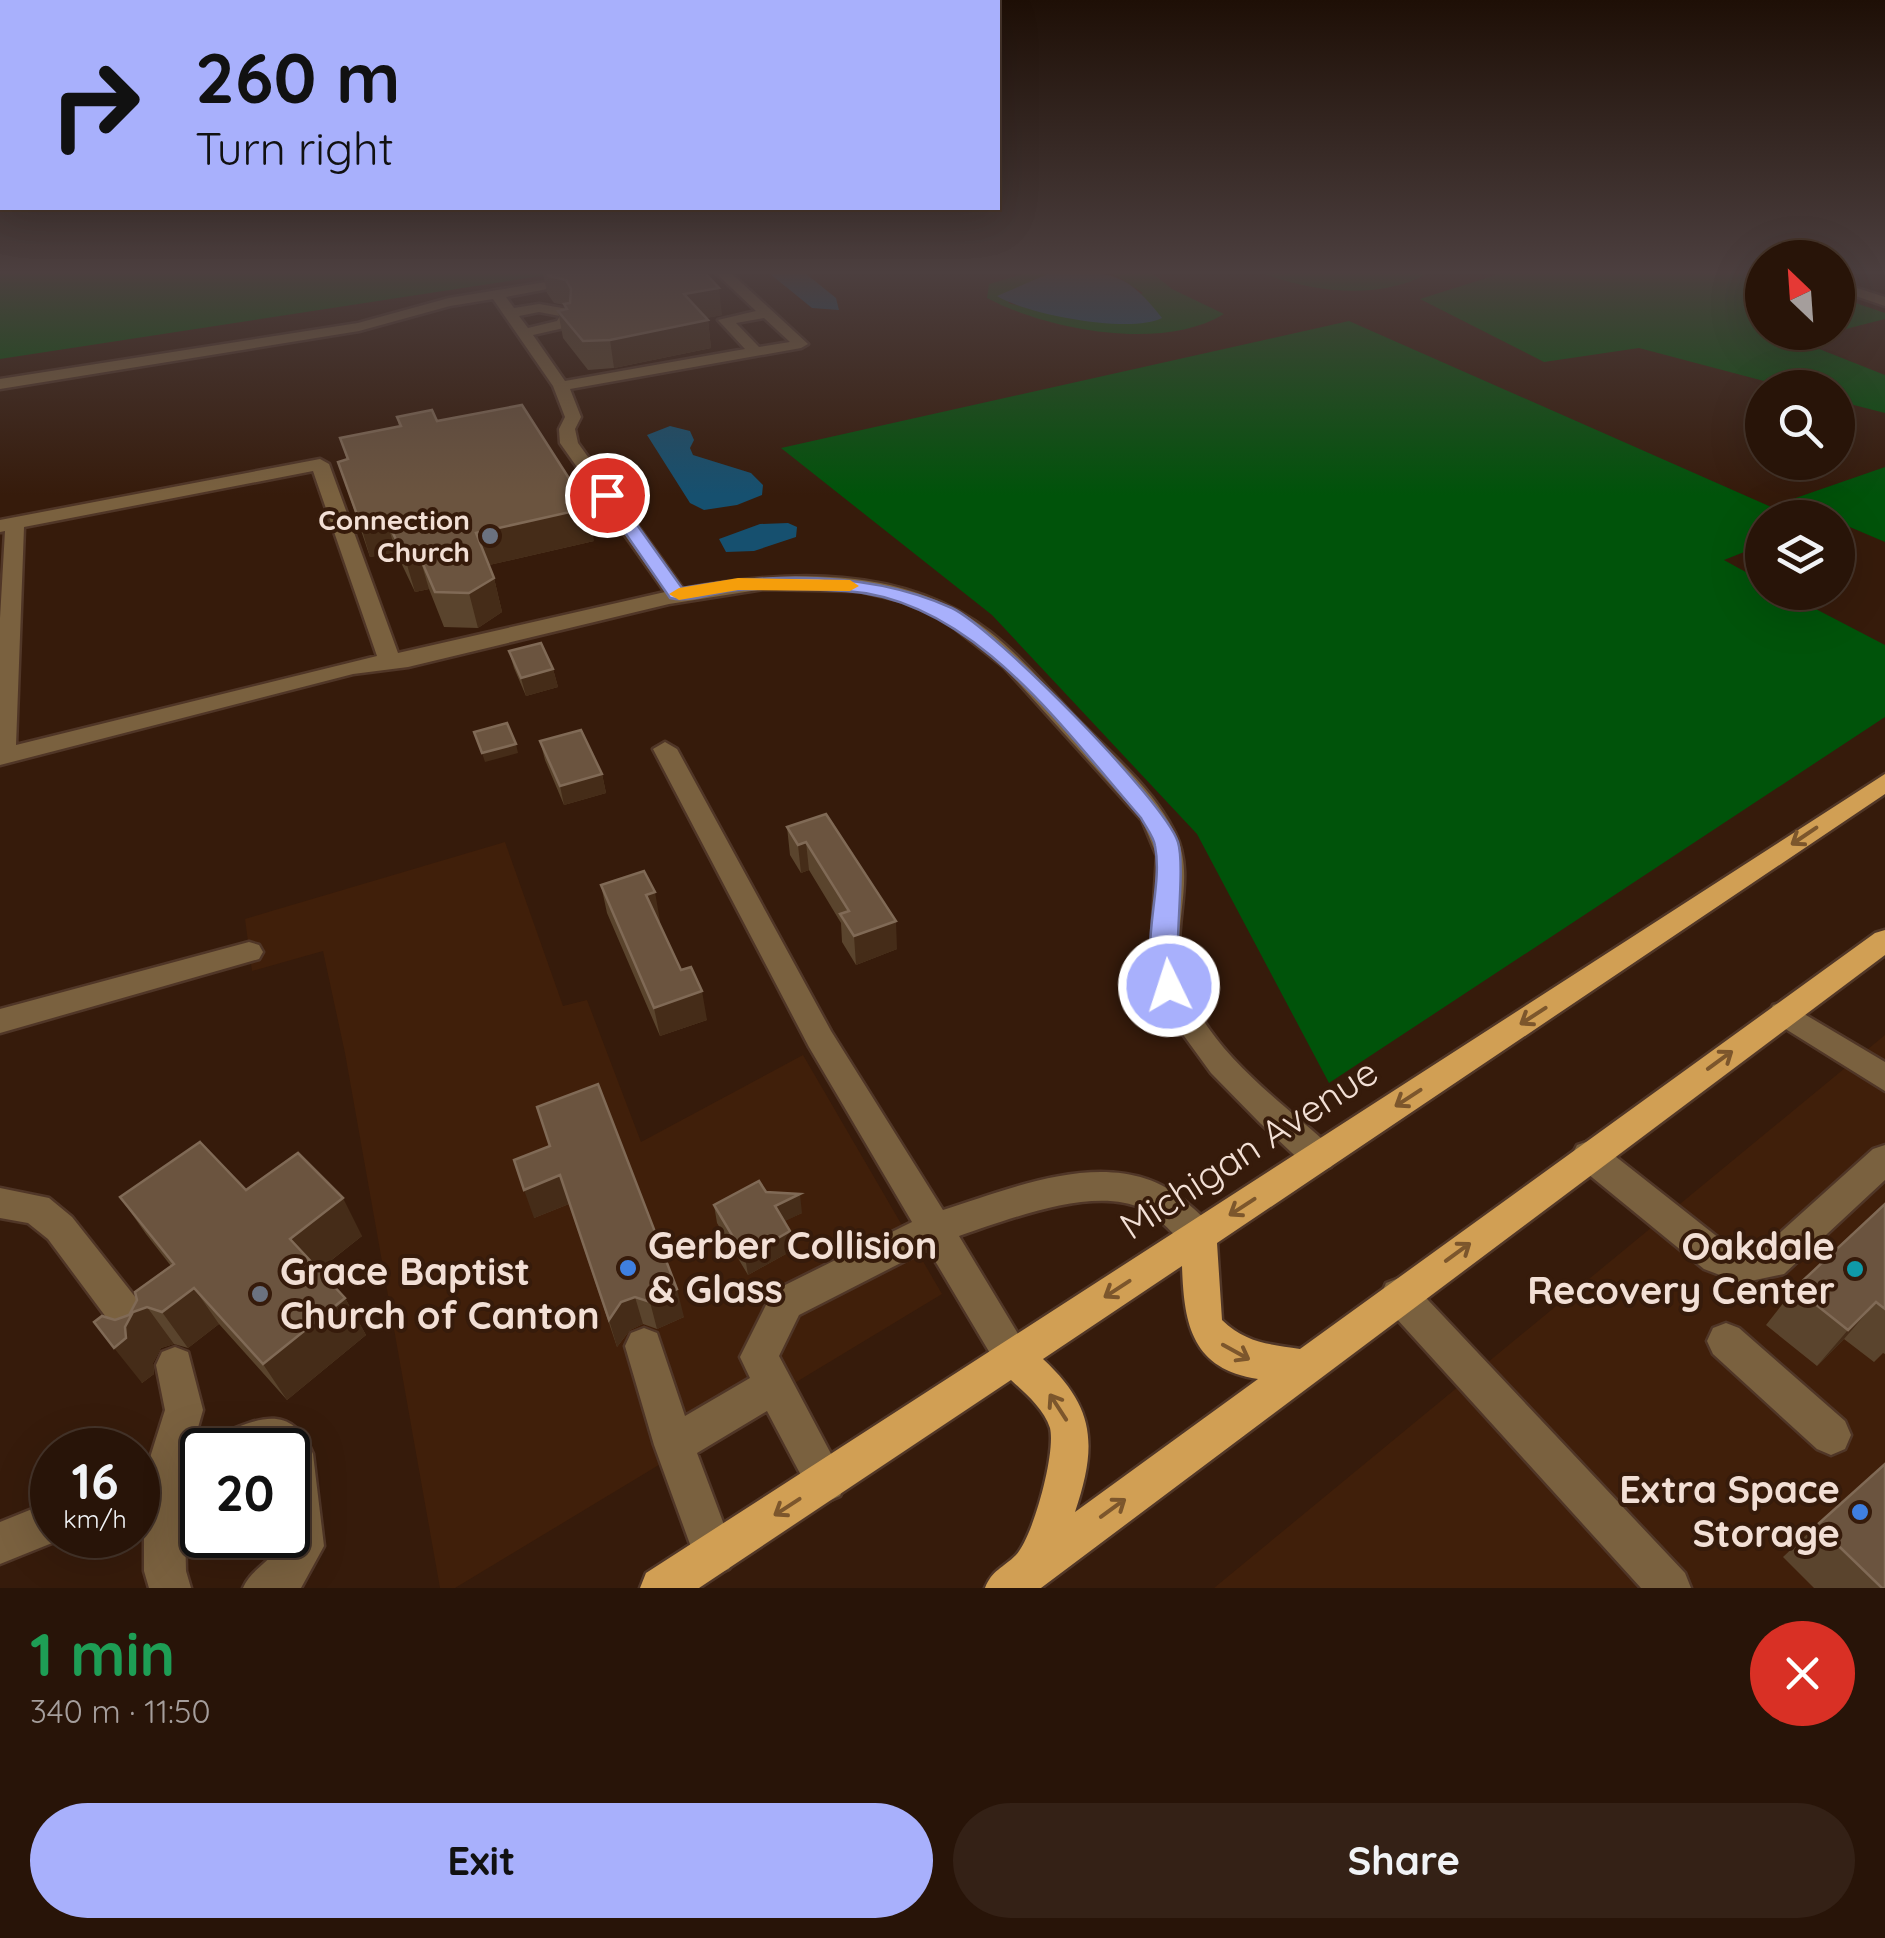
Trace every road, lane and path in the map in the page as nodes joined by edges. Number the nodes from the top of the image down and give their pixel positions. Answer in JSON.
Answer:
{"nodes":[{"id":1,"x":229,"y":347,"type":"edge"},
{"id":2,"x":533,"y":347,"type":"edge"},
{"id":3,"x":751,"y":347,"type":"edge"},
{"id":4,"x":784,"y":347,"type":"edge"},
{"id":5,"x":756,"y":352,"type":"junction"},
{"id":6,"x":0,"y":384,"type":"edge"},
{"id":7,"x":561,"y":386,"type":"junction"},
{"id":8,"x":8,"y":525,"type":"edge"},
{"id":9,"x":677,"y":594,"type":"junction"},
{"id":10,"x":389,"y":660,"type":"junction"},
{"id":11,"x":665,"y":749,"type":"dead end"},
{"id":12,"x":2,"y":756,"type":"edge"},
{"id":13,"x":1885,"y":782,"type":"edge"},
{"id":14,"x":1885,"y":940,"type":"edge"},
{"id":15,"x":249,"y":952,"type":"dead end"},
{"id":16,"x":1784,"y":1013,"type":"junction"},
{"id":17,"x":0,"y":1021,"type":"edge"},
{"id":18,"x":1885,"y":1078,"type":"edge"},
{"id":19,"x":1589,"y":1156,"type":"junction"},
{"id":20,"x":1319,"y":1157,"type":"junction"},
{"id":21,"x":1885,"y":1159,"type":"edge"},
{"id":22,"x":0,"y":1203,"type":"edge"},
{"id":23,"x":933,"y":1229,"type":"junction"},
{"id":24,"x":1198,"y":1236,"type":"junction"},
{"id":25,"x":1399,"y":1295,"type":"junction"},
{"id":26,"x":142,"y":1336,"type":"edge"},
{"id":27,"x":1726,"y":1341,"type":"dead end"},
{"id":28,"x":644,"y":1346,"type":"dead end"},
{"id":29,"x":1012,"y":1357,"type":"junction"},
{"id":30,"x":175,"y":1365,"type":"dead end"},
{"id":31,"x":1303,"y":1368,"type":"junction"},
{"id":32,"x":775,"y":1384,"type":"junction"},
{"id":33,"x":1831,"y":1435,"type":"dead end"},
{"id":34,"x":674,"y":1445,"type":"junction"},
{"id":35,"x":160,"y":1462,"type":"edge"},
{"id":36,"x":826,"y":1482,"type":"junction"},
{"id":37,"x":30,"y":1531,"type":"edge"},
{"id":38,"x":160,"y":1540,"type":"edge"},
{"id":39,"x":0,"y":1543,"type":"edge"},
{"id":40,"x":714,"y":1554,"type":"junction"},
{"id":41,"x":295,"y":1558,"type":"edge"},
{"id":42,"x":1020,"y":1577,"type":"edge"},
{"id":43,"x":170,"y":1588,"type":"edge"},
{"id":44,"x":264,"y":1588,"type":"edge"},
{"id":45,"x":661,"y":1588,"type":"edge"},
{"id":46,"x":1670,"y":1588,"type":"edge"}],
"edges":[{"from":1,"to":6,"type":"street"},
{"from":2,"to":7,"type":"street"},
{"from":3,"to":5,"type":"street"},
{"from":4,"to":5,"type":"street"},
{"from":5,"to":7,"type":"street"},
{"from":7,"to":9,"type":"street"},
{"from":8,"to":10,"type":"street"},
{"from":8,"to":12,"type":"street"},
{"from":9,"to":10,"type":"street"},
{"from":9,"to":20,"type":"street"},
{"from":10,"to":12,"type":"street"},
{"from":11,"to":23,"type":"street"},
{"from":13,"to":20,"type":"main road","name":"Michigan Avenue","one_way":true},
{"from":14,"to":16,"type":"main road"},
{"from":15,"to":17,"type":"street"},
{"from":16,"to":18,"type":"street"},
{"from":19,"to":16,"type":"main road","one_way":true},
{"from":19,"to":21,"type":"street"},
{"from":25,"to":19,"type":"main road","one_way":true},
{"from":20,"to":24,"type":"main road","name":"Michigan Avenue","one_way":true},
{"from":22,"to":26,"type":"street"},
{"from":23,"to":24,"type":"street"},
{"from":23,"to":29,"type":"street"},
{"from":23,"to":32,"type":"street"},
{"from":24,"to":29,"type":"main road","name":"Michigan Avenue","one_way":true},
{"from":24,"to":31,"type":"main road","one_way":true},
{"from":25,"to":31,"type":"main road"},
{"from":25,"to":46,"type":"street"},
{"from":27,"to":33,"type":"street"},
{"from":28,"to":34,"type":"street"},
{"from":29,"to":36,"type":"main road","name":"Michigan Avenue"},
{"from":42,"to":29,"type":"main road","one_way":true},
{"from":30,"to":35,"type":"street"},
{"from":42,"to":31,"type":"main road","one_way":true},
{"from":32,"to":34,"type":"street"},
{"from":32,"to":36,"type":"street"},
{"from":34,"to":40,"type":"street"},
{"from":36,"to":40,"type":"main road","name":"Michigan Avenue","one_way":true},
{"from":37,"to":39,"type":"street"},
{"from":38,"to":43,"type":"street"},
{"from":40,"to":45,"type":"main road","name":"Michigan Avenue"},
{"from":41,"to":44,"type":"street"}]}
